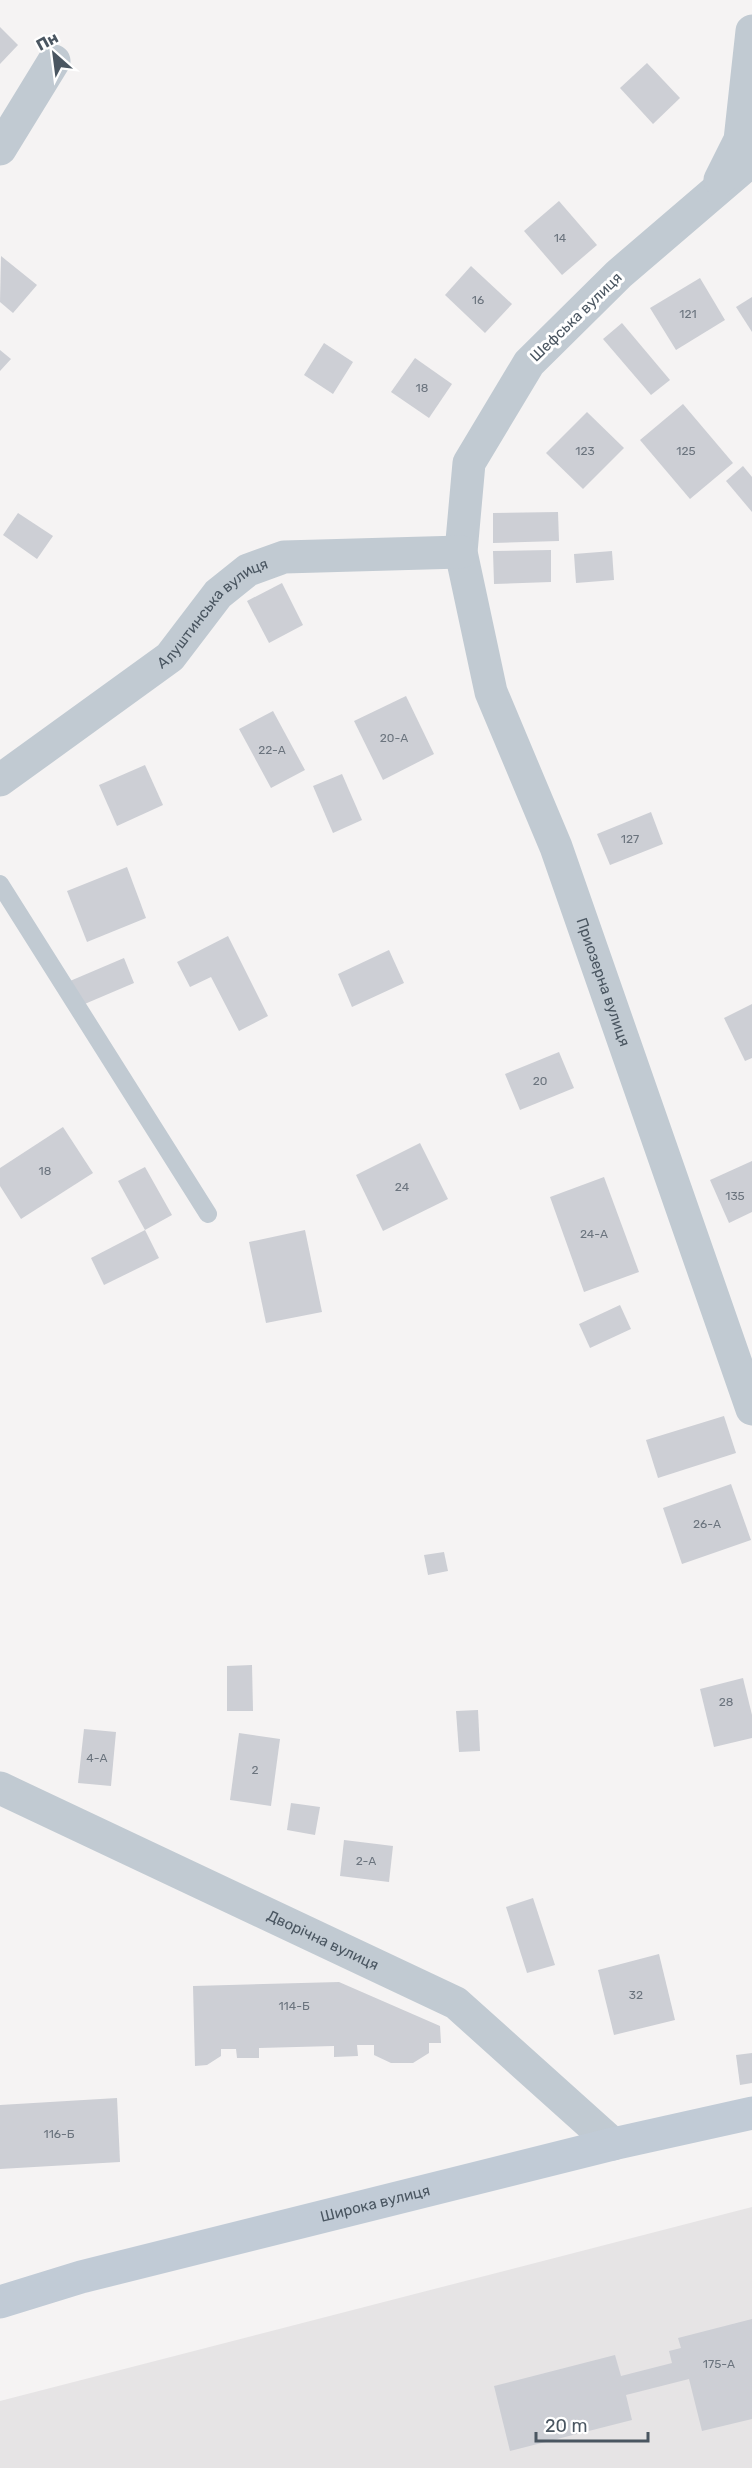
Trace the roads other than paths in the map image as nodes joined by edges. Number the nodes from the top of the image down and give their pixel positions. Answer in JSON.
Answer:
{"nodes":[{"id":1,"x":752,"y":31,"type":"edge"},
{"id":2,"x":54,"y":61,"type":"dead end"},
{"id":3,"x":0,"y":148,"type":"edge"},
{"id":4,"x":752,"y":160,"type":"edge"},
{"id":5,"x":714,"y":193,"type":"junction"},
{"id":6,"x":461,"y":552,"type":"junction"},
{"id":7,"x":0,"y":780,"type":"edge"},
{"id":8,"x":0,"y":884,"type":"edge"},
{"id":9,"x":208,"y":1214,"type":"dead end"},
{"id":10,"x":752,"y":1408,"type":"edge"},
{"id":11,"x":0,"y":1788,"type":"edge"},
{"id":12,"x":752,"y":2113,"type":"edge"},
{"id":13,"x":613,"y":2144,"type":"junction"},
{"id":14,"x":0,"y":2302,"type":"edge"}],
"edges":[{"from":1,"to":5,"type":"street"},
{"from":2,"to":3,"type":"street"},
{"from":4,"to":5,"type":"street","name":"Шефська вулиця"},
{"from":5,"to":6,"type":"street","name":"Шефська вулиця"},
{"from":6,"to":7,"type":"street","name":"Алуштинська вулиця"},
{"from":6,"to":10,"type":"street","name":"Приозерна вулиця"},
{"from":8,"to":9,"type":"lane"},
{"from":11,"to":13,"type":"street","name":"Дворічна вулиця"},
{"from":12,"to":13,"type":"main road","name":"Широка вулиця"},
{"from":13,"to":14,"type":"main road","name":"Широка вулиця"}]}
